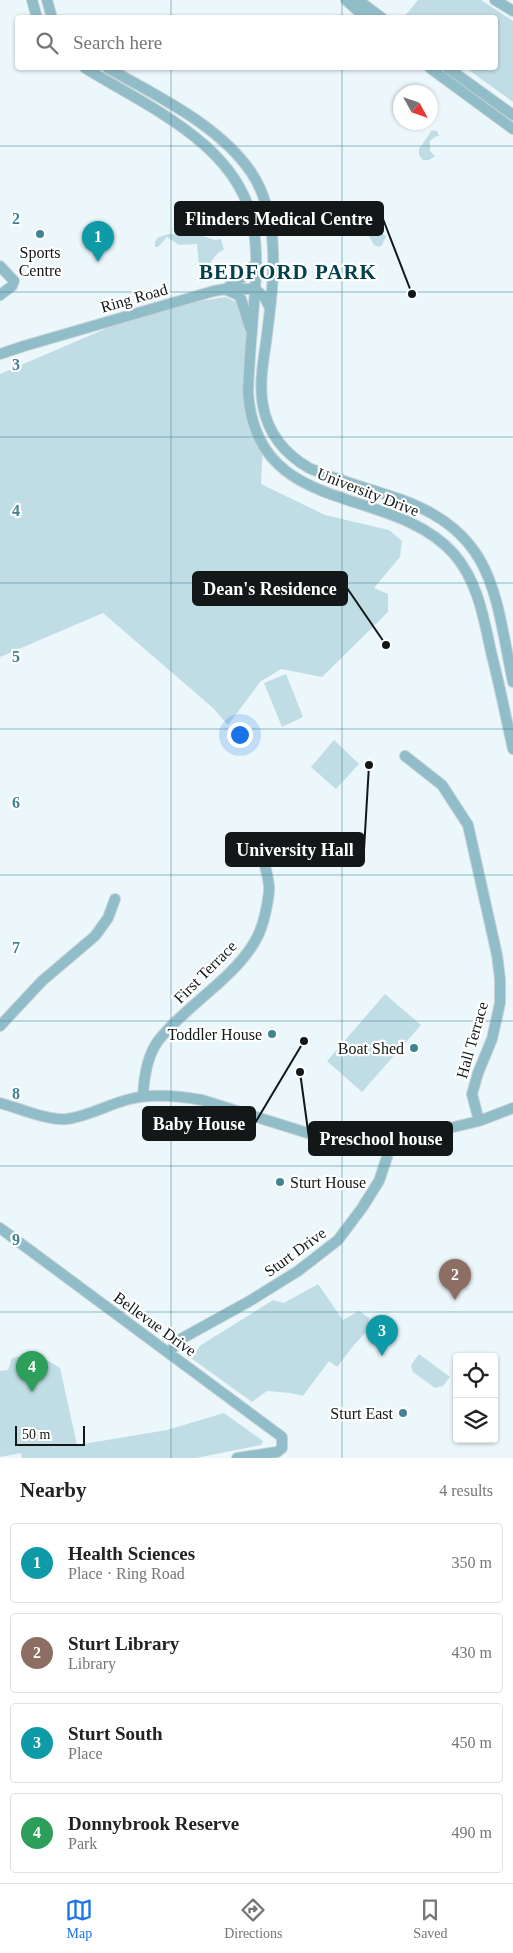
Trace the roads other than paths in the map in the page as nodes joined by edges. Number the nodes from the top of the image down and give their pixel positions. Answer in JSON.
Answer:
{"nodes":[{"id":1,"x":32,"y":0,"type":"edge"},
{"id":2,"x":47,"y":0,"type":"edge"},
{"id":3,"x":346,"y":0,"type":"edge"},
{"id":4,"x":358,"y":0,"type":"edge"},
{"id":5,"x":495,"y":0,"type":"edge"},
{"id":6,"x":513,"y":11,"type":"edge"},
{"id":7,"x":36,"y":15,"type":"edge"},
{"id":8,"x":51,"y":15,"type":"edge"},
{"id":9,"x":363,"y":15,"type":"edge"},
{"id":10,"x":378,"y":15,"type":"edge"},
{"id":11,"x":88,"y":70,"type":"edge"},
{"id":12,"x":111,"y":70,"type":"edge"},
{"id":13,"x":433,"y":70,"type":"edge"},
{"id":14,"x":451,"y":70,"type":"edge"},
{"id":15,"x":513,"y":115,"type":"edge"},
{"id":16,"x":513,"y":129,"type":"edge"},
{"id":17,"x":269,"y":218,"type":"junction"},
{"id":18,"x":256,"y":263,"type":"junction"},
{"id":19,"x":0,"y":266,"type":"edge"},
{"id":20,"x":226,"y":289,"type":"junction"},
{"id":21,"x":255,"y":289,"type":"junction"},
{"id":22,"x":0,"y":295,"type":"edge"},
{"id":23,"x":270,"y":308,"type":"junction"},
{"id":24,"x":251,"y":332,"type":"junction"},
{"id":25,"x":0,"y":354,"type":"edge"},
{"id":26,"x":513,"y":682,"type":"edge"},
{"id":27,"x":513,"y":749,"type":"edge"},
{"id":28,"x":405,"y":756,"type":"dead end"},
{"id":29,"x":264,"y":862,"type":"dead end"},
{"id":30,"x":114,"y":899,"type":"dead end"},
{"id":31,"x":0,"y":1026,"type":"edge"},
{"id":32,"x":142,"y":1096,"type":"junction"},
{"id":33,"x":0,"y":1103,"type":"edge"},
{"id":34,"x":513,"y":1108,"type":"edge"},
{"id":35,"x":479,"y":1121,"type":"junction"},
{"id":36,"x":390,"y":1135,"type":"junction"},
{"id":37,"x":0,"y":1228,"type":"edge"},
{"id":38,"x":169,"y":1353,"type":"junction"},
{"id":39,"x":238,"y":1458,"type":"edge"}],
"edges":[{"from":1,"to":7,"type":"street"},
{"from":2,"to":8,"type":"street"},
{"from":3,"to":9,"type":"street"},
{"from":4,"to":10,"type":"street"},
{"from":5,"to":6,"type":"street"},
{"from":11,"to":18,"type":"street","name":"University Drive"},
{"from":12,"to":17,"type":"street","name":"University Drive"},
{"from":13,"to":16,"type":"street"},
{"from":14,"to":15,"type":"street"},
{"from":17,"to":21,"type":"street"},
{"from":17,"to":23,"type":"street","name":"University Drive"},
{"from":18,"to":20,"type":"street"},
{"from":18,"to":21,"type":"street","name":"University Drive"},
{"from":19,"to":22,"type":"street"},
{"from":20,"to":21,"type":"street","name":"Ring Road"},
{"from":20,"to":24,"type":"street"},
{"from":20,"to":25,"type":"street","name":"Ring Road"},
{"from":21,"to":23,"type":"street"},
{"from":21,"to":24,"type":"street","name":"University Drive"},
{"from":23,"to":26,"type":"street","name":"University Drive"},
{"from":24,"to":27,"type":"street","name":"University Drive"},
{"from":28,"to":35,"type":"street","name":"Hall Terrace"},
{"from":29,"to":32,"type":"street","name":"First Terrace"},
{"from":30,"to":31,"type":"street"},
{"from":32,"to":33,"type":"street"},
{"from":32,"to":36,"type":"street"},
{"from":34,"to":35,"type":"street"},
{"from":35,"to":36,"type":"street"},
{"from":36,"to":38,"type":"street","name":"Sturt Drive"},
{"from":37,"to":38,"type":"street","name":"Bellevue Drive"},
{"from":38,"to":39,"type":"street","name":"Bellevue Drive"}]}
